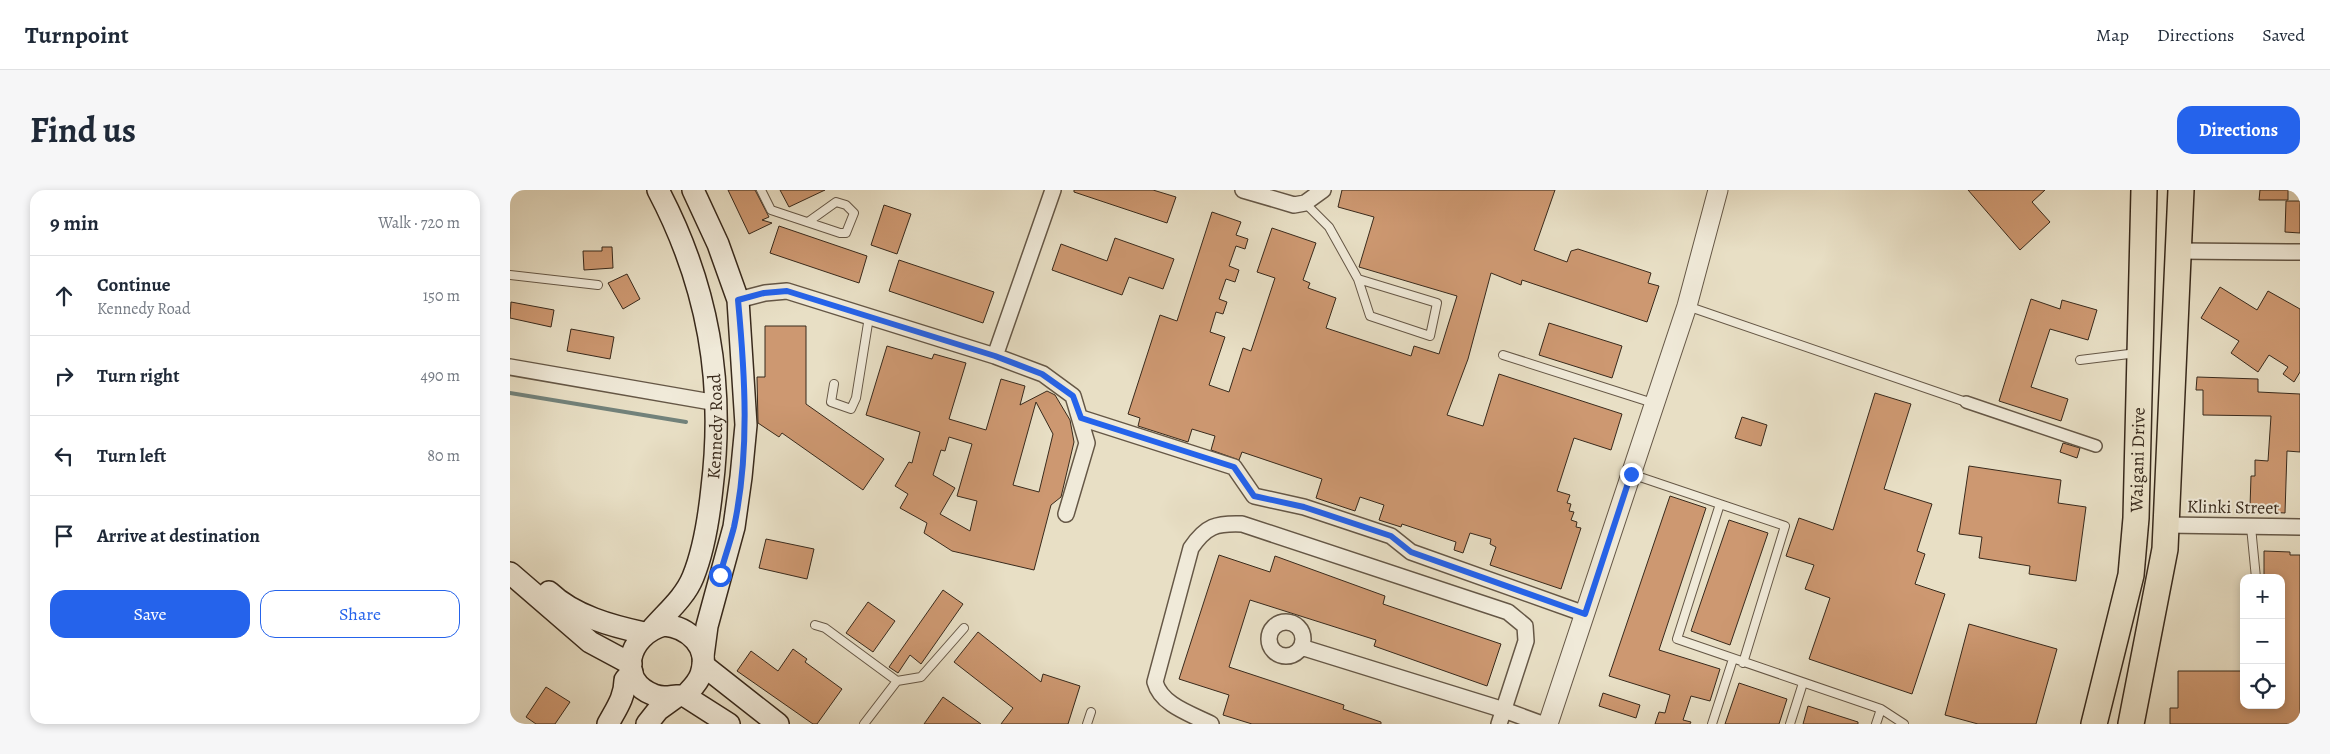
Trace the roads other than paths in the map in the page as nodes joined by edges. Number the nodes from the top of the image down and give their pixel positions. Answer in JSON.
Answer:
{"nodes":[{"id":1,"x":658,"y":190,"type":"edge"},
{"id":2,"x":693,"y":190,"type":"edge"},
{"id":3,"x":761,"y":190,"type":"edge"},
{"id":4,"x":1053,"y":190,"type":"edge"},
{"id":5,"x":1243,"y":190,"type":"edge"},
{"id":6,"x":1324,"y":190,"type":"edge"},
{"id":7,"x":1718,"y":190,"type":"edge"},
{"id":8,"x":2144,"y":190,"type":"edge"},
{"id":9,"x":2181,"y":190,"type":"edge"},
{"id":10,"x":1305,"y":203,"type":"junction"},
{"id":11,"x":808,"y":222,"type":"junction"},
{"id":12,"x":2178,"y":252,"type":"junction"},
{"id":13,"x":2300,"y":252,"type":"edge"},
{"id":14,"x":510,"y":275,"type":"edge"},
{"id":15,"x":1358,"y":280,"type":"junction"},
{"id":16,"x":598,"y":285,"type":"dead end"},
{"id":17,"x":738,"y":300,"type":"junction"},
{"id":18,"x":1687,"y":306,"type":"junction"},
{"id":19,"x":869,"y":317,"type":"junction"},
{"id":20,"x":2139,"y":352,"type":"junction"},
{"id":21,"x":1503,"y":355,"type":"dead end"},
{"id":22,"x":995,"y":356,"type":"junction"},
{"id":23,"x":2080,"y":360,"type":"dead end"},
{"id":24,"x":510,"y":367,"type":"edge"},
{"id":25,"x":834,"y":384,"type":"dead end"},
{"id":26,"x":1966,"y":402,"type":"joint"},
{"id":27,"x":717,"y":403,"type":"junction"},
{"id":28,"x":1655,"y":404,"type":"junction"},
{"id":29,"x":1081,"y":418,"type":"junction"},
{"id":30,"x":2096,"y":446,"type":"dead end"},
{"id":31,"x":1631,"y":474,"type":"junction"},
{"id":32,"x":1720,"y":504,"type":"junction"},
{"id":33,"x":1066,"y":514,"type":"dead end"},
{"id":34,"x":2166,"y":525,"type":"junction"},
{"id":35,"x":2300,"y":526,"type":"edge"},
{"id":36,"x":2251,"y":527,"type":"junction"},
{"id":37,"x":2256,"y":574,"type":"edge"},
{"id":38,"x":513,"y":580,"type":"edge"},
{"id":39,"x":1585,"y":614,"type":"junction"},
{"id":40,"x":815,"y":625,"type":"dead end"},
{"id":41,"x":964,"y":628,"type":"dead end"},
{"id":42,"x":649,"y":630,"type":"junction"},
{"id":43,"x":1301,"y":647,"type":"dead end"},
{"id":44,"x":1733,"y":659,"type":"junction"},
{"id":45,"x":703,"y":660,"type":"junction"},
{"id":46,"x":1743,"y":663,"type":"junction"},
{"id":47,"x":631,"y":668,"type":"junction"},
{"id":48,"x":896,"y":681,"type":"junction"},
{"id":49,"x":1803,"y":683,"type":"junction"},
{"id":50,"x":680,"y":696,"type":"junction"},
{"id":51,"x":1881,"y":709,"type":"junction"},
{"id":52,"x":1090,"y":712,"type":"dead end"},
{"id":53,"x":1502,"y":717,"type":"edge"},
{"id":54,"x":608,"y":724,"type":"edge"},
{"id":55,"x":647,"y":724,"type":"edge"},
{"id":56,"x":729,"y":724,"type":"edge"},
{"id":57,"x":778,"y":724,"type":"edge"},
{"id":58,"x":864,"y":724,"type":"edge"},
{"id":59,"x":1087,"y":724,"type":"edge"},
{"id":60,"x":1211,"y":724,"type":"edge"},
{"id":61,"x":1542,"y":724,"type":"edge"},
{"id":62,"x":1548,"y":724,"type":"edge"},
{"id":63,"x":1712,"y":724,"type":"edge"},
{"id":64,"x":1790,"y":724,"type":"edge"},
{"id":65,"x":1876,"y":724,"type":"edge"},
{"id":66,"x":1904,"y":724,"type":"edge"},
{"id":67,"x":2094,"y":724,"type":"edge"},
{"id":68,"x":2131,"y":724,"type":"edge"}],
"edges":[{"from":1,"to":27,"type":"main road","name":"Kennedy Road"},
{"from":2,"to":17,"type":"main road","name":"Kennedy Road"},
{"from":3,"to":11,"type":"lane"},
{"from":4,"to":22,"type":"street"},
{"from":5,"to":10,"type":"street"},
{"from":6,"to":10,"type":"street"},
{"from":7,"to":18,"type":"street"},
{"from":8,"to":20,"type":"highway","name":"Waigani Drive"},
{"from":9,"to":12,"type":"highway","name":"Waigani Drive"},
{"from":10,"to":15,"type":"lane"},
{"from":11,"to":11,"type":"lane"},
{"from":12,"to":13,"type":"street"},
{"from":12,"to":34,"type":"highway","name":"Waigani Drive"},
{"from":14,"to":16,"type":"lane"},
{"from":15,"to":15,"type":"lane"},
{"from":17,"to":19,"type":"street"},
{"from":17,"to":45,"type":"main road","name":"Kennedy Road"},
{"from":18,"to":26,"type":"lane"},
{"from":18,"to":28,"type":"street"},
{"from":19,"to":22,"type":"street"},
{"from":19,"to":25,"type":"lane"},
{"from":20,"to":23,"type":"lane"},
{"from":20,"to":67,"type":"highway","name":"Waigani Drive"},
{"from":21,"to":28,"type":"lane"},
{"from":22,"to":29,"type":"street"},
{"from":24,"to":27,"type":"street"},
{"from":26,"to":30,"type":"street"},
{"from":27,"to":42,"type":"main road","name":"Kennedy Road"},
{"from":28,"to":31,"type":"street"},
{"from":29,"to":33,"type":"street"},
{"from":29,"to":39,"type":"street"},
{"from":31,"to":32,"type":"lane"},
{"from":31,"to":39,"type":"street"},
{"from":32,"to":44,"type":"lane"},
{"from":32,"to":46,"type":"lane"},
{"from":34,"to":36,"type":"street","name":"Klinki Street"},
{"from":34,"to":68,"type":"highway","name":"Waigani Drive"},
{"from":35,"to":36,"type":"street","name":"Klinki Street"},
{"from":36,"to":37,"type":"lane"},
{"from":38,"to":42,"type":"main road"},
{"from":38,"to":47,"type":"main road"},
{"from":39,"to":62,"type":"street"},
{"from":40,"to":48,"type":"lane"},
{"from":41,"to":48,"type":"lane"},
{"from":42,"to":45,"type":"main road"},
{"from":42,"to":47,"type":"main road"},
{"from":43,"to":53,"type":"street"},
{"from":44,"to":46,"type":"lane"},
{"from":44,"to":63,"type":"lane"},
{"from":45,"to":50,"type":"main road"},
{"from":45,"to":57,"type":"main road"},
{"from":46,"to":49,"type":"lane"},
{"from":47,"to":50,"type":"main road"},
{"from":47,"to":54,"type":"main road"},
{"from":48,"to":58,"type":"lane"},
{"from":49,"to":51,"type":"lane"},
{"from":49,"to":64,"type":"lane"},
{"from":50,"to":55,"type":"main road"},
{"from":50,"to":56,"type":"main road"},
{"from":51,"to":65,"type":"lane"},
{"from":51,"to":66,"type":"lane"},
{"from":52,"to":59,"type":"lane"},
{"from":53,"to":60,"type":"street"},
{"from":53,"to":61,"type":"street"}]}
